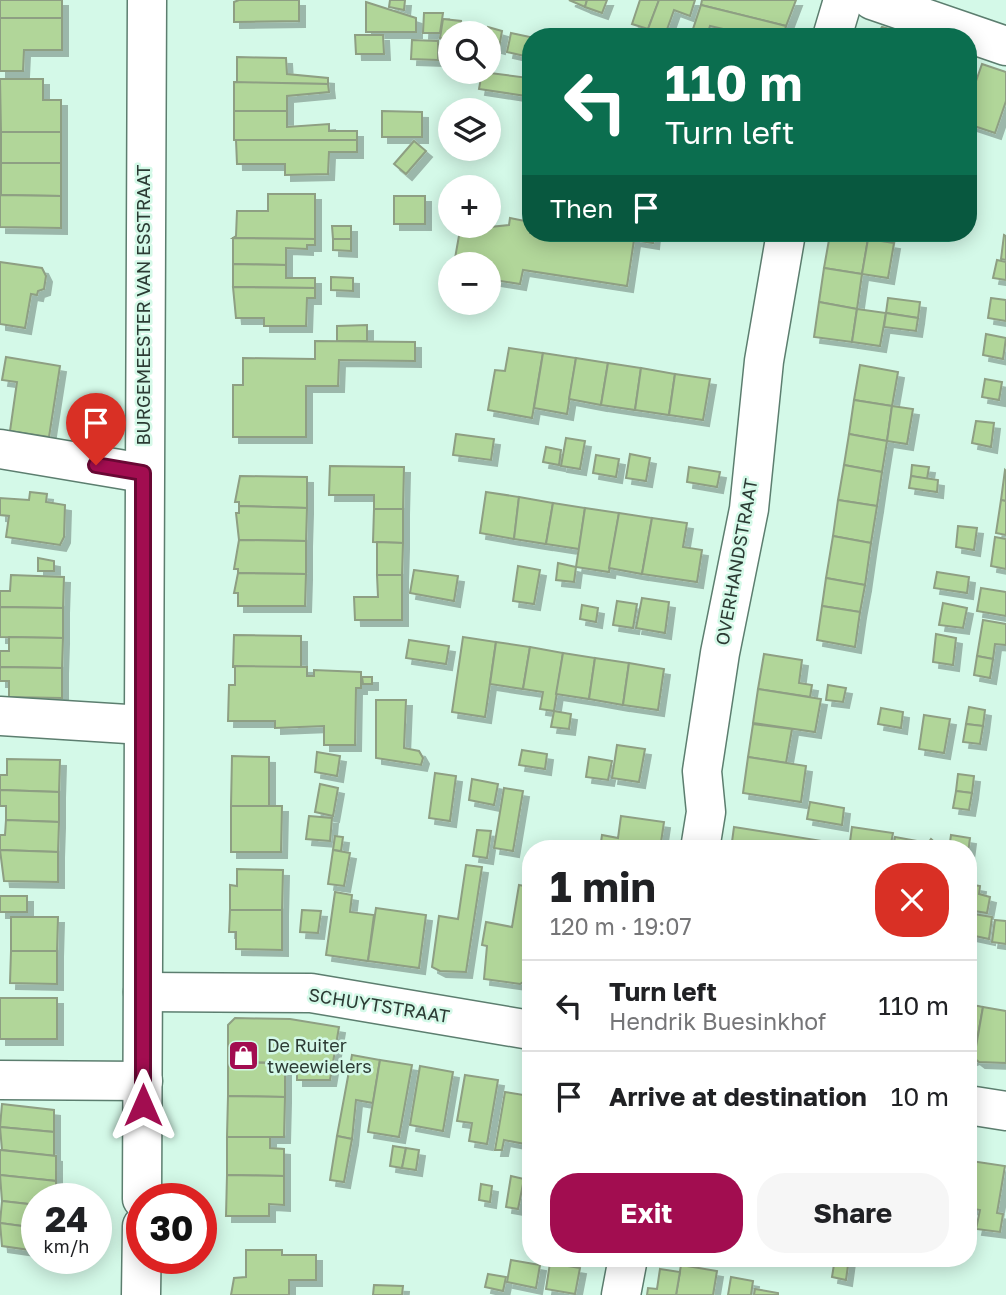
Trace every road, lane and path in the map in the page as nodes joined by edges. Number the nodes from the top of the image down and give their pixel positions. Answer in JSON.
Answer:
{"nodes":[{"id":1,"x":147,"y":0,"type":"edge"},
{"id":2,"x":843,"y":0,"type":"edge"},
{"id":3,"x":872,"y":0,"type":"edge"},
{"id":4,"x":835,"y":28,"type":"edge"},
{"id":5,"x":954,"y":28,"type":"edge"},
{"id":6,"x":977,"y":36,"type":"edge"},
{"id":7,"x":1006,"y":46,"type":"edge"},
{"id":8,"x":784,"y":242,"type":"edge"},
{"id":9,"x":0,"y":449,"type":"edge"},
{"id":10,"x":143,"y":473,"type":"junction"},
{"id":11,"x":0,"y":716,"type":"edge"},
{"id":12,"x":142,"y":725,"type":"junction"},
{"id":13,"x":701,"y":840,"type":"edge"},
{"id":14,"x":143,"y":992,"type":"junction"},
{"id":15,"x":522,"y":1029,"type":"edge"},
{"id":16,"x":0,"y":1080,"type":"edge"},
{"id":17,"x":143,"y":1082,"type":"junction"},
{"id":18,"x":977,"y":1106,"type":"edge"},
{"id":19,"x":1006,"y":1111,"type":"edge"},
{"id":20,"x":142,"y":1183,"type":"edge"},
{"id":21,"x":626,"y":1267,"type":"edge"},
{"id":22,"x":141,"y":1274,"type":"edge"},
{"id":23,"x":141,"y":1295,"type":"edge"},
{"id":24,"x":621,"y":1295,"type":"edge"}],
"edges":[{"from":1,"to":10,"type":"street","name":"BURGEMEESTER VAN ESSTRAAT"},
{"from":2,"to":4,"type":"street"},
{"from":3,"to":5,"type":"street"},
{"from":6,"to":7,"type":"street"},
{"from":8,"to":13,"type":"street","name":"OVERHANDSTRAAT"},
{"from":9,"to":10,"type":"street"},
{"from":10,"to":12,"type":"street","name":"BURGEMEESTER VAN ESSTRAAT"},
{"from":11,"to":12,"type":"street"},
{"from":12,"to":14,"type":"street","name":"BURGEMEESTER VAN ESSTRAAT"},
{"from":14,"to":15,"type":"street","name":"SCHUYTSTRAAT"},
{"from":14,"to":17,"type":"street","name":"BURGEMEESTER VAN ESSTRAAT"},
{"from":16,"to":17,"type":"street"},
{"from":17,"to":20,"type":"street","name":"BURGEMEESTER VAN ESSTRAAT"},
{"from":18,"to":19,"type":"street"},
{"from":21,"to":24,"type":"street"},
{"from":22,"to":23,"type":"street"}]}
